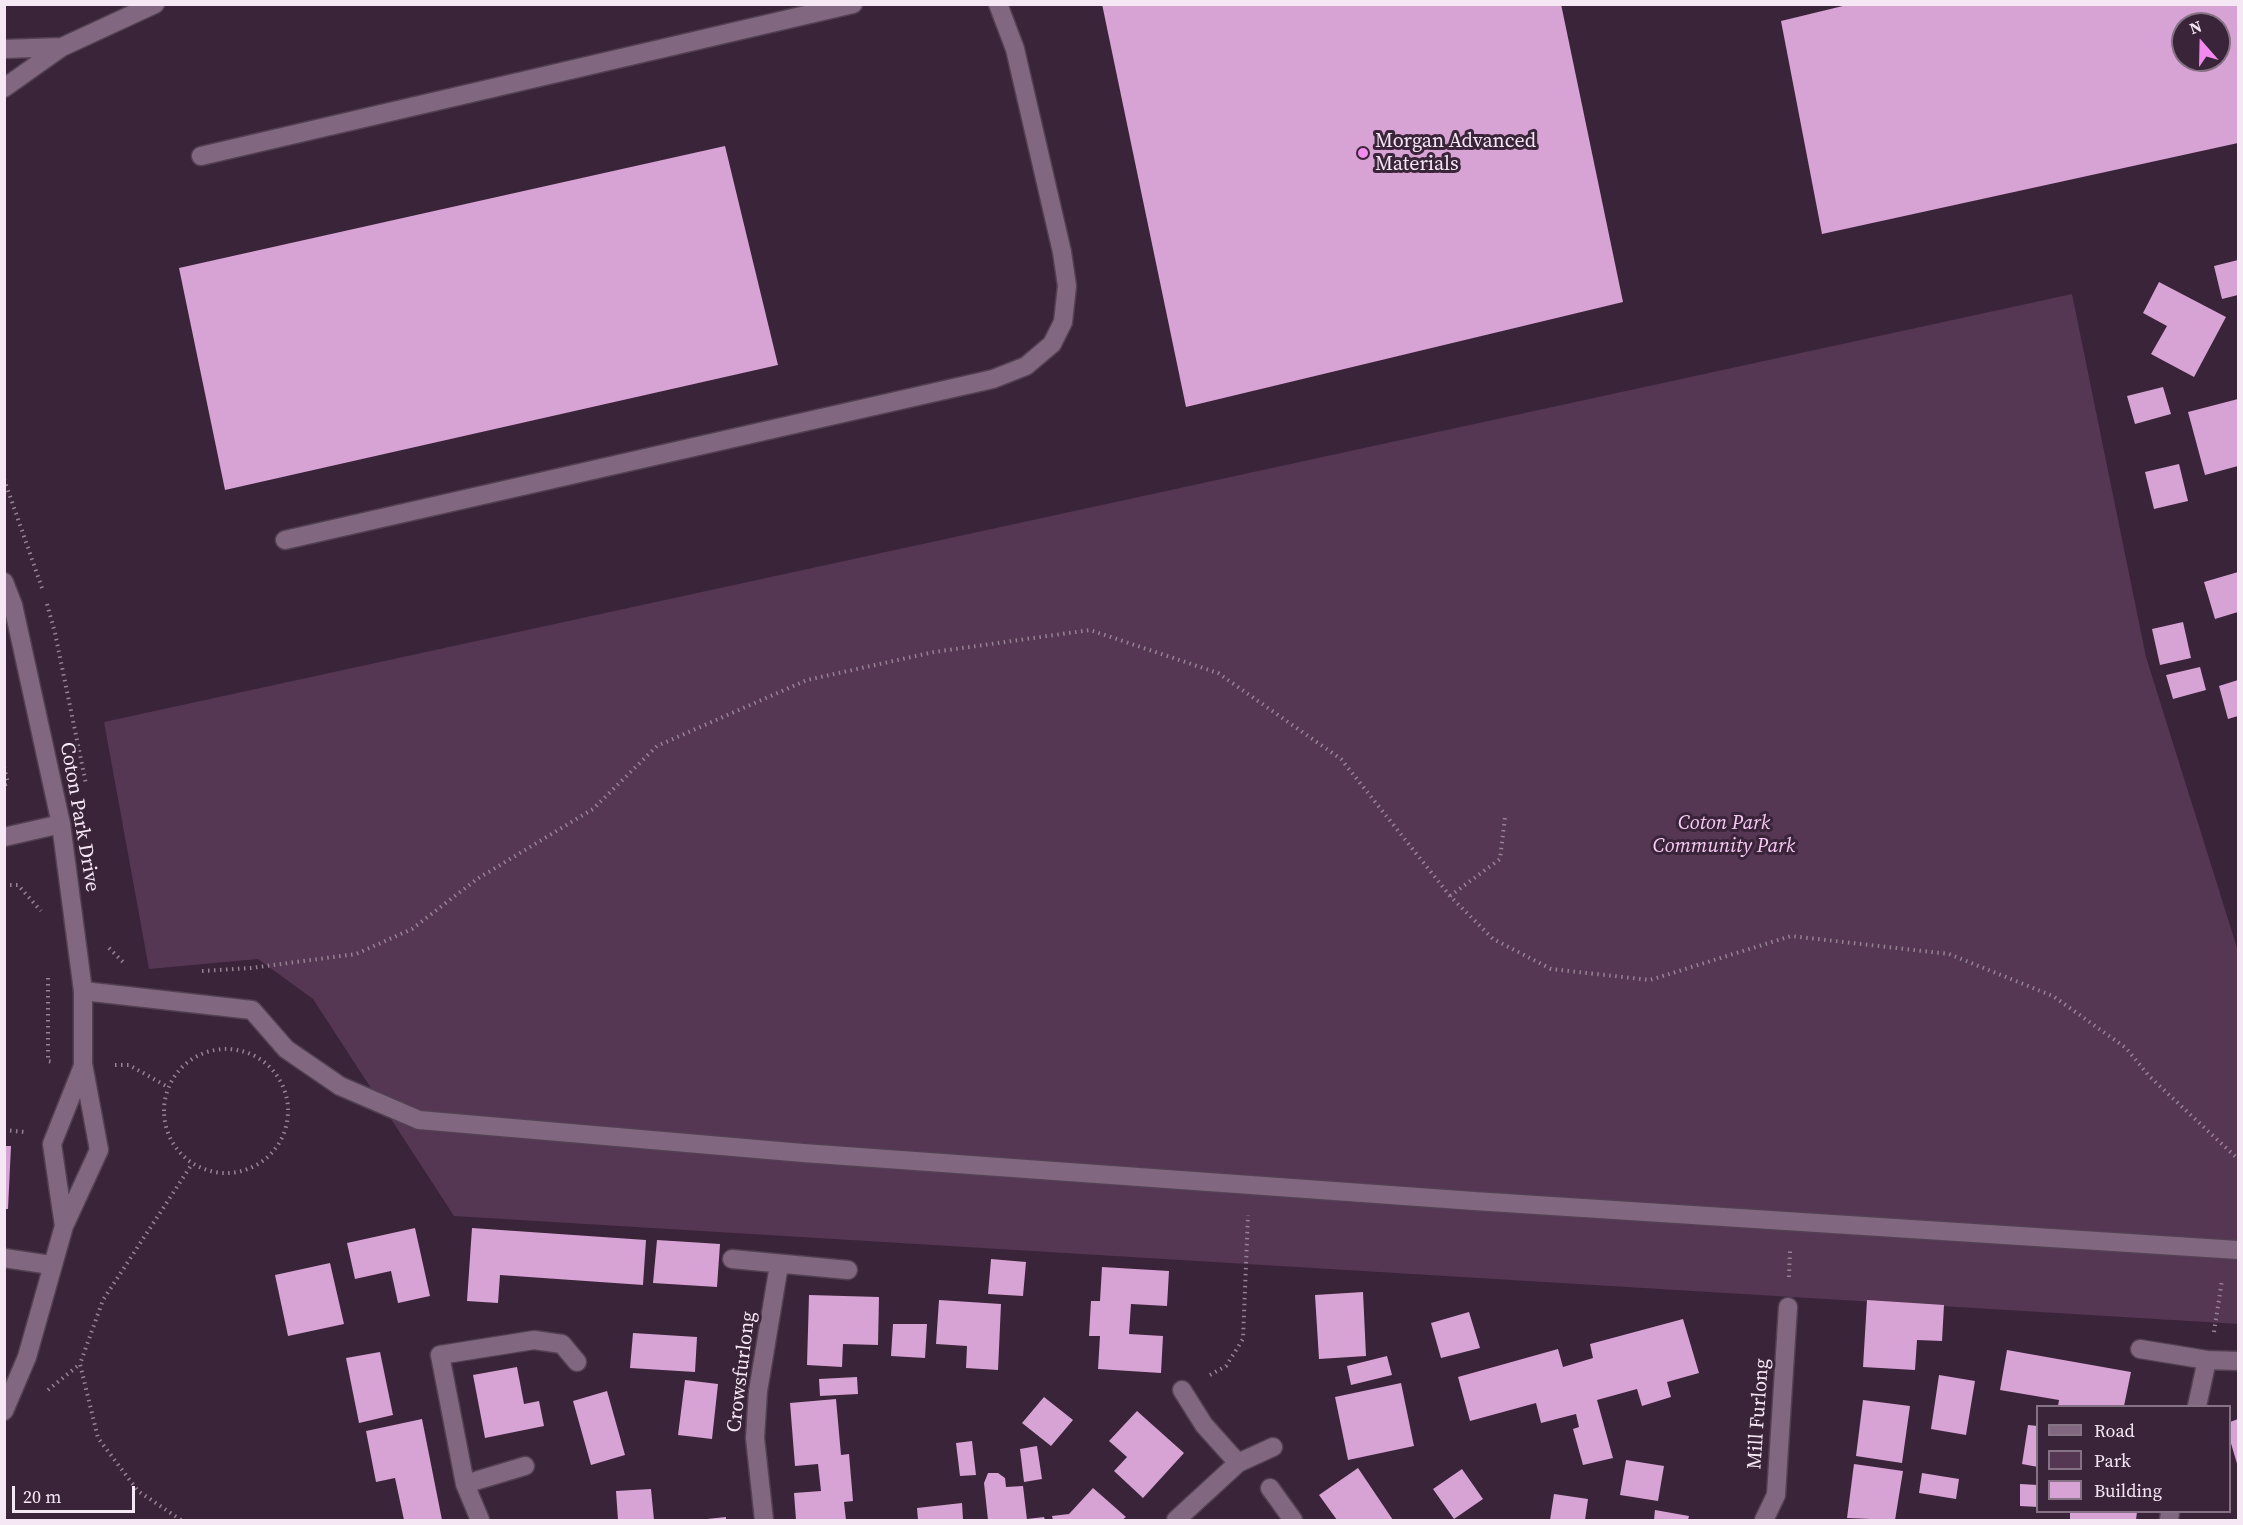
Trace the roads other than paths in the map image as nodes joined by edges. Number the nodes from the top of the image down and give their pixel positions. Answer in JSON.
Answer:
{"nodes":[{"id":1,"x":155,"y":4,"type":"edge"},
{"id":2,"x":853,"y":4,"type":"edge"},
{"id":3,"x":999,"y":4,"type":"edge"},
{"id":4,"x":62,"y":47,"type":"junction"},
{"id":5,"x":4,"y":49,"type":"edge"},
{"id":6,"x":4,"y":88,"type":"edge"},
{"id":7,"x":201,"y":156,"type":"dead end"},
{"id":8,"x":285,"y":540,"type":"dead end"},
{"id":9,"x":4,"y":582,"type":"edge"},
{"id":10,"x":61,"y":824,"type":"junction"},
{"id":11,"x":4,"y":837,"type":"edge"},
{"id":12,"x":84,"y":991,"type":"junction"},
{"id":13,"x":83,"y":1064,"type":"junction"},
{"id":14,"x":64,"y":1226,"type":"junction"},
{"id":15,"x":2232,"y":1250,"type":"edge"},
{"id":16,"x":4,"y":1258,"type":"edge"},
{"id":17,"x":732,"y":1259,"type":"dead end"},
{"id":18,"x":51,"y":1265,"type":"junction"},
{"id":19,"x":779,"y":1265,"type":"junction"},
{"id":20,"x":848,"y":1270,"type":"dead end"},
{"id":21,"x":1788,"y":1307,"type":"road end"},
{"id":22,"x":2139,"y":1349,"type":"dead end"},
{"id":23,"x":2207,"y":1360,"type":"junction"},
{"id":24,"x":2238,"y":1361,"type":"edge"},
{"id":25,"x":577,"y":1362,"type":"dead end"},
{"id":26,"x":1182,"y":1390,"type":"road end"},
{"id":27,"x":2197,"y":1405,"type":"edge"},
{"id":28,"x":4,"y":1411,"type":"edge"},
{"id":29,"x":1273,"y":1447,"type":"dead end"},
{"id":30,"x":1238,"y":1463,"type":"junction"},
{"id":31,"x":525,"y":1466,"type":"dead end"},
{"id":32,"x":465,"y":1484,"type":"junction"},
{"id":33,"x":1270,"y":1488,"type":"dead end"},
{"id":34,"x":480,"y":1521,"type":"edge"},
{"id":35,"x":764,"y":1521,"type":"edge"},
{"id":36,"x":1176,"y":1521,"type":"edge"},
{"id":37,"x":1293,"y":1521,"type":"edge"},
{"id":38,"x":1764,"y":1521,"type":"edge"}],
"edges":[{"from":1,"to":4,"type":"street"},
{"from":2,"to":7,"type":"street"},
{"from":3,"to":8,"type":"street"},
{"from":4,"to":5,"type":"street"},
{"from":4,"to":6,"type":"street"},
{"from":9,"to":10,"type":"street","name":"Coton Park Drive"},
{"from":10,"to":11,"type":"street"},
{"from":10,"to":12,"type":"street","name":"Coton Park Drive"},
{"from":12,"to":13,"type":"street","name":"Coton Park Drive"},
{"from":12,"to":15,"type":"street"},
{"from":13,"to":14,"type":"street","name":"Coton Park Drive"},
{"from":13,"to":14,"type":"street","name":"Coton Park Drive"},
{"from":14,"to":18,"type":"street","name":"Coton Park Drive"},
{"from":16,"to":18,"type":"street"},
{"from":17,"to":19,"type":"street"},
{"from":18,"to":28,"type":"street","name":"Coton Park Drive"},
{"from":19,"to":20,"type":"street"},
{"from":19,"to":35,"type":"street","name":"Crowsfurlong"},
{"from":21,"to":38,"type":"street","name":"Mill Furlong"},
{"from":22,"to":23,"type":"street"},
{"from":23,"to":24,"type":"street"},
{"from":23,"to":27,"type":"street"},
{"from":25,"to":32,"type":"street"},
{"from":26,"to":30,"type":"street"},
{"from":29,"to":30,"type":"street"},
{"from":30,"to":36,"type":"street"},
{"from":31,"to":32,"type":"street"},
{"from":32,"to":34,"type":"street"},
{"from":33,"to":37,"type":"street"}]}
